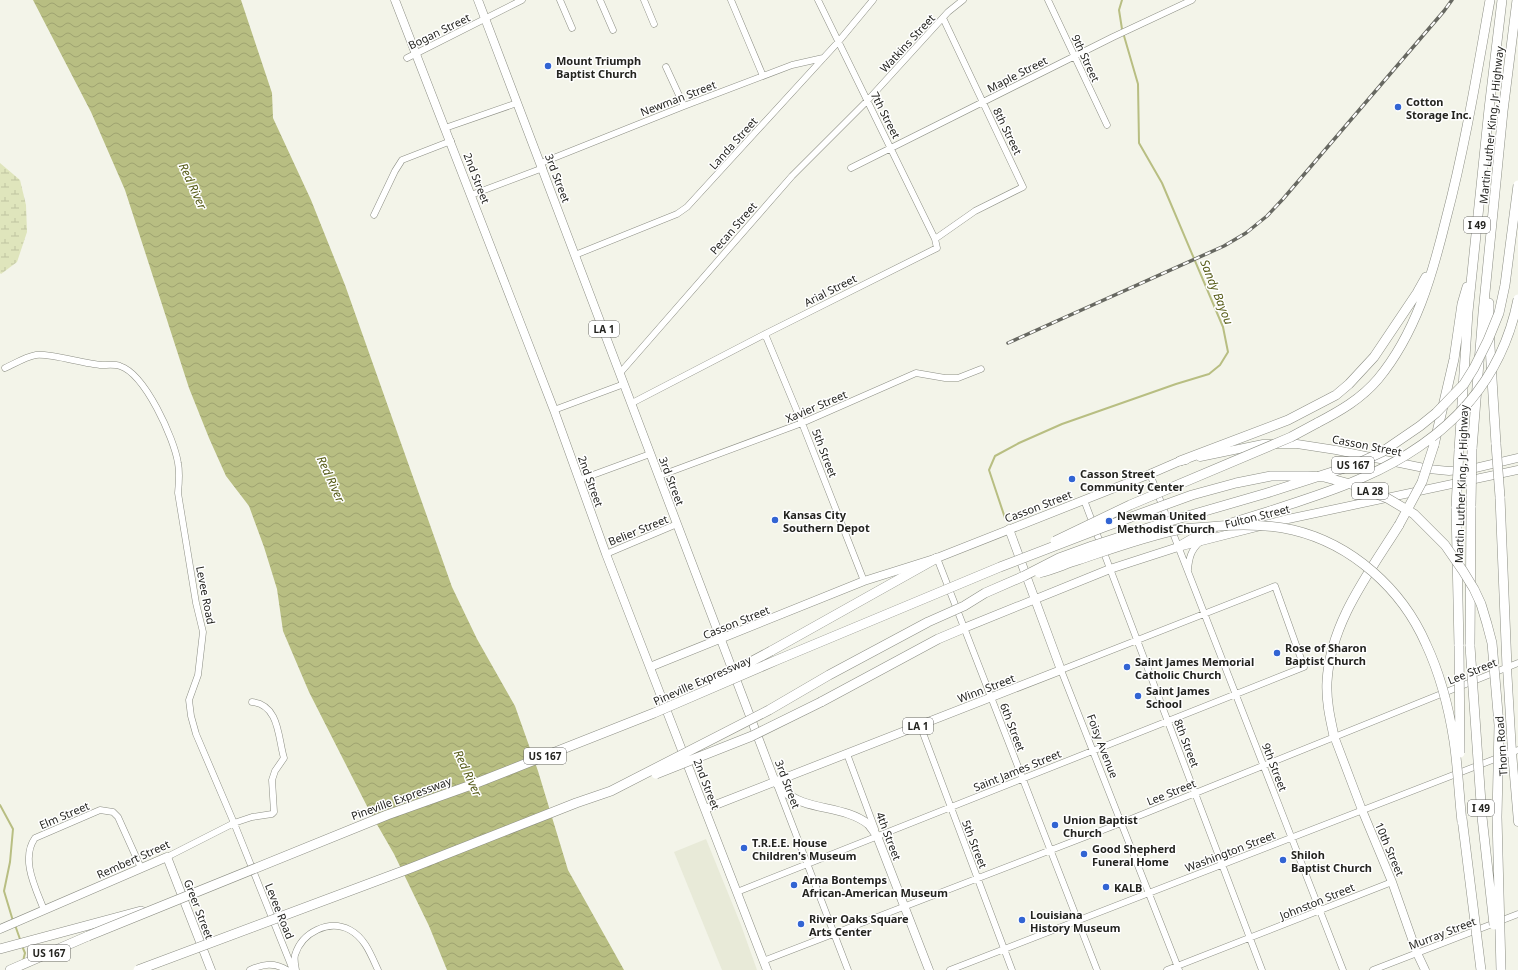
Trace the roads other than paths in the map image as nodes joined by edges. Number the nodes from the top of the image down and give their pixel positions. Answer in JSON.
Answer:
{"nodes":[{"id":1,"x":395,"y":0,"type":"edge"},
{"id":2,"x":478,"y":0,"type":"edge"},
{"id":3,"x":522,"y":0,"type":"edge"},
{"id":4,"x":560,"y":0,"type":"edge"},
{"id":5,"x":600,"y":0,"type":"edge"},
{"id":6,"x":644,"y":0,"type":"edge"},
{"id":7,"x":731,"y":0,"type":"edge"},
{"id":8,"x":818,"y":0,"type":"edge"},
{"id":9,"x":873,"y":0,"type":"edge"},
{"id":10,"x":963,"y":0,"type":"edge"},
{"id":11,"x":1048,"y":0,"type":"edge"},
{"id":12,"x":1192,"y":0,"type":"edge"},
{"id":13,"x":1490,"y":0,"type":"edge"},
{"id":14,"x":1502,"y":0,"type":"edge"},
{"id":15,"x":1517,"y":0,"type":"edge"},
{"id":16,"x":943,"y":18,"type":"junction"},
{"id":17,"x":485,"y":19,"type":"junction"},
{"id":18,"x":654,"y":24,"type":"dead end"},
{"id":19,"x":572,"y":28,"type":"dead end"},
{"id":20,"x":613,"y":30,"type":"dead end"},
{"id":21,"x":839,"y":41,"type":"junction"},
{"id":22,"x":415,"y":54,"type":"junction"},
{"id":23,"x":1075,"y":56,"type":"junction"},
{"id":24,"x":407,"y":58,"type":"dead end"},
{"id":25,"x":823,"y":58,"type":"junction"},
{"id":26,"x":666,"y":67,"type":"dead end"},
{"id":27,"x":763,"y":76,"type":"junction"},
{"id":28,"x":867,"y":101,"type":"junction"},
{"id":29,"x":983,"y":102,"type":"junction"},
{"id":30,"x":517,"y":104,"type":"junction"},
{"id":31,"x":684,"y":106,"type":"junction"},
{"id":32,"x":1107,"y":125,"type":"dead end"},
{"id":33,"x":446,"y":128,"type":"junction"},
{"id":34,"x":451,"y":141,"type":"junction"},
{"id":35,"x":891,"y":148,"type":"junction"},
{"id":36,"x":542,"y":165,"type":"junction"},
{"id":37,"x":851,"y":168,"type":"dead end"},
{"id":38,"x":1518,"y":185,"type":"edge"},
{"id":39,"x":1023,"y":187,"type":"joint"},
{"id":40,"x":471,"y":195,"type":"junction"},
{"id":41,"x":374,"y":215,"type":"dead end"},
{"id":42,"x":935,"y":239,"type":"junction"},
{"id":43,"x":576,"y":255,"type":"junction"},
{"id":44,"x":1489,"y":255,"type":"junction"},
{"id":45,"x":1437,"y":257,"type":"junction"},
{"id":46,"x":1473,"y":271,"type":"junction"},
{"id":47,"x":1518,"y":298,"type":"edge"},
{"id":48,"x":765,"y":334,"type":"junction"},
{"id":49,"x":4,"y":368,"type":"dead end"},
{"id":50,"x":981,"y":369,"type":"dead end"},
{"id":51,"x":620,"y":373,"type":"junction"},
{"id":52,"x":624,"y":384,"type":"junction"},
{"id":53,"x":632,"y":403,"type":"junction"},
{"id":54,"x":554,"y":410,"type":"junction"},
{"id":55,"x":802,"y":423,"type":"junction"},
{"id":56,"x":650,"y":454,"type":"junction"},
{"id":57,"x":1518,"y":458,"type":"edge"},
{"id":58,"x":1180,"y":461,"type":"junction"},
{"id":59,"x":1518,"y":470,"type":"edge"},
{"id":60,"x":1150,"y":474,"type":"junction"},
{"id":61,"x":659,"y":476,"type":"junction"},
{"id":62,"x":579,"y":480,"type":"junction"},
{"id":63,"x":1084,"y":500,"type":"junction"},
{"id":64,"x":677,"y":524,"type":"junction"},
{"id":65,"x":1009,"y":529,"type":"junction"},
{"id":66,"x":1200,"y":542,"type":"junction"},
{"id":67,"x":1178,"y":547,"type":"junction"},
{"id":68,"x":606,"y":554,"type":"junction"},
{"id":69,"x":937,"y":558,"type":"junction"},
{"id":70,"x":1000,"y":567,"type":"junction"},
{"id":71,"x":1110,"y":569,"type":"junction"},
{"id":72,"x":1188,"y":571,"type":"junction"},
{"id":73,"x":1024,"y":576,"type":"junction"},
{"id":74,"x":864,"y":581,"type":"junction"},
{"id":75,"x":1034,"y":600,"type":"junction"},
{"id":76,"x":1204,"y":614,"type":"junction"},
{"id":77,"x":964,"y":628,"type":"junction"},
{"id":78,"x":722,"y":639,"type":"junction"},
{"id":79,"x":1137,"y":640,"type":"junction"},
{"id":80,"x":1518,"y":663,"type":"edge"},
{"id":81,"x":650,"y":667,"type":"junction"},
{"id":82,"x":1304,"y":667,"type":"joint"},
{"id":83,"x":1507,"y":667,"type":"junction"},
{"id":84,"x":1061,"y":670,"type":"junction"},
{"id":85,"x":1236,"y":694,"type":"junction"},
{"id":86,"x":991,"y":697,"type":"junction"},
{"id":87,"x":252,"y":702,"type":"dead end"},
{"id":88,"x":654,"y":713,"type":"junction"},
{"id":89,"x":1168,"y":721,"type":"junction"},
{"id":90,"x":920,"y":725,"type":"junction"},
{"id":91,"x":1334,"y":736,"type":"junction"},
{"id":92,"x":1093,"y":751,"type":"junction"},
{"id":93,"x":1515,"y":751,"type":"edge"},
{"id":94,"x":847,"y":754,"type":"junction"},
{"id":95,"x":1264,"y":766,"type":"junction"},
{"id":96,"x":1023,"y":779,"type":"junction"},
{"id":97,"x":775,"y":782,"type":"junction"},
{"id":98,"x":611,"y":790,"type":"junction"},
{"id":99,"x":1195,"y":793,"type":"junction"},
{"id":100,"x":950,"y":807,"type":"junction"},
{"id":101,"x":705,"y":809,"type":"junction"},
{"id":102,"x":1362,"y":810,"type":"junction"},
{"id":103,"x":1462,"y":822,"type":"junction"},
{"id":104,"x":1518,"y":822,"type":"edge"},
{"id":105,"x":234,"y":823,"type":"junction"},
{"id":106,"x":1121,"y":823,"type":"junction"},
{"id":107,"x":877,"y":836,"type":"junction"},
{"id":108,"x":1292,"y":838,"type":"junction"},
{"id":109,"x":1051,"y":851,"type":"junction"},
{"id":110,"x":167,"y":857,"type":"junction"},
{"id":111,"x":807,"y":864,"type":"junction"},
{"id":112,"x":1222,"y":865,"type":"junction"},
{"id":113,"x":141,"y":868,"type":"junction"},
{"id":114,"x":977,"y":879,"type":"junction"},
{"id":115,"x":1392,"y":882,"type":"junction"},
{"id":116,"x":737,"y":892,"type":"junction"},
{"id":117,"x":1149,"y":893,"type":"junction"},
{"id":118,"x":177,"y":901,"type":"junction"},
{"id":119,"x":904,"y":906,"type":"junction"},
{"id":120,"x":44,"y":910,"type":"junction"},
{"id":121,"x":1320,"y":910,"type":"junction"},
{"id":122,"x":1518,"y":914,"type":"edge"},
{"id":123,"x":1078,"y":921,"type":"junction"},
{"id":124,"x":0,"y":929,"type":"edge"},
{"id":125,"x":834,"y":934,"type":"junction"},
{"id":126,"x":1250,"y":938,"type":"junction"},
{"id":127,"x":0,"y":949,"type":"edge"},
{"id":128,"x":1004,"y":950,"type":"junction"},
{"id":129,"x":1417,"y":953,"type":"junction"},
{"id":130,"x":763,"y":961,"type":"junction"},
{"id":131,"x":1178,"y":968,"type":"edge"},
{"id":132,"x":10,"y":970,"type":"edge"},
{"id":133,"x":138,"y":970,"type":"edge"},
{"id":134,"x":211,"y":970,"type":"edge"},
{"id":135,"x":250,"y":970,"type":"edge"},
{"id":136,"x":287,"y":970,"type":"edge"},
{"id":137,"x":294,"y":970,"type":"edge"},
{"id":138,"x":378,"y":970,"type":"edge"},
{"id":139,"x":767,"y":970,"type":"edge"},
{"id":140,"x":848,"y":970,"type":"edge"},
{"id":141,"x":929,"y":970,"type":"edge"},
{"id":142,"x":950,"y":970,"type":"edge"},
{"id":143,"x":1012,"y":970,"type":"edge"},
{"id":144,"x":1097,"y":970,"type":"edge"},
{"id":145,"x":1167,"y":970,"type":"edge"},
{"id":146,"x":1262,"y":970,"type":"edge"},
{"id":147,"x":1343,"y":970,"type":"edge"},
{"id":148,"x":1373,"y":970,"type":"edge"},
{"id":149,"x":1425,"y":970,"type":"edge"},
{"id":150,"x":1481,"y":970,"type":"edge"},
{"id":151,"x":1500,"y":970,"type":"edge"}],
"edges":[{"from":1,"to":22,"type":"main road","name":"2nd Street"},
{"from":2,"to":17,"type":"main road","name":"3rd Street","number":"LA 1"},
{"from":3,"to":17,"type":"street","name":"Bogan Street"},
{"from":4,"to":19,"type":"street"},
{"from":5,"to":20,"type":"street"},
{"from":6,"to":18,"type":"street"},
{"from":7,"to":27,"type":"street"},
{"from":8,"to":21,"type":"street","name":"7th Street"},
{"from":9,"to":21,"type":"street","name":"Landa Street"},
{"from":10,"to":16,"type":"street","name":"Watkins Street"},
{"from":11,"to":23,"type":"street","name":"9th Street"},
{"from":12,"to":23,"type":"street","name":"Maple Street"},
{"from":13,"to":45,"type":"highway","number":"US 167"},
{"from":14,"to":46,"type":"highway","name":"Martin Luther King, Jr Highway","number":"I 49"},
{"from":15,"to":44,"type":"highway","name":"Martin Luther King, Jr Highway","number":"I 49"},
{"from":16,"to":28,"type":"street","name":"Watkins Street"},
{"from":16,"to":29,"type":"street","name":"8th Street"},
{"from":17,"to":22,"type":"street","name":"Bogan Street"},
{"from":17,"to":30,"type":"main road","name":"3rd Street","number":"LA 1"},
{"from":21,"to":25,"type":"street","name":"Landa Street"},
{"from":21,"to":28,"type":"street","name":"7th Street"},
{"from":22,"to":24,"type":"street","name":"Bogan Street"},
{"from":22,"to":33,"type":"main road","name":"2nd Street"},
{"from":23,"to":29,"type":"street","name":"Maple Street"},
{"from":23,"to":32,"type":"street","name":"9th Street"},
{"from":25,"to":27,"type":"street","name":"Newman Street"},
{"from":25,"to":43,"type":"street","name":"Landa Street"},
{"from":26,"to":31,"type":"street"},
{"from":27,"to":31,"type":"street","name":"Newman Street"},
{"from":28,"to":35,"type":"street","name":"7th Street"},
{"from":28,"to":51,"type":"street","name":"Pecan Street"},
{"from":29,"to":35,"type":"street","name":"Maple Street"},
{"from":29,"to":39,"type":"street","name":"8th Street"},
{"from":30,"to":33,"type":"street"},
{"from":30,"to":36,"type":"main road","name":"3rd Street","number":"LA 1"},
{"from":31,"to":36,"type":"street","name":"Newman Street"},
{"from":33,"to":34,"type":"main road","name":"2nd Street"},
{"from":34,"to":40,"type":"main road","name":"2nd Street"},
{"from":34,"to":41,"type":"street"},
{"from":35,"to":37,"type":"street","name":"Maple Street"},
{"from":35,"to":42,"type":"street","name":"7th Street"},
{"from":36,"to":40,"type":"street","name":"Newman Street"},
{"from":36,"to":43,"type":"main road","name":"3rd Street","number":"LA 1"},
{"from":38,"to":73,"type":"highway","number":"US 167","bridge":true},
{"from":39,"to":42,"type":"street","name":"Arial Street"},
{"from":40,"to":54,"type":"main road","name":"2nd Street"},
{"from":42,"to":48,"type":"street","name":"Arial Street"},
{"from":43,"to":51,"type":"main road","name":"3rd Street","number":"LA 1"},
{"from":44,"to":83,"type":"highway","bridge":true},
{"from":44,"to":151,"type":"highway","name":"Martin Luther King, Jr Highway","number":"I 49","bridge":true},
{"from":45,"to":58,"type":"highway"},
{"from":45,"to":70,"type":"highway","number":"US 167","bridge":true},
{"from":46,"to":91,"type":"highway","bridge":true},
{"from":46,"to":103,"type":"highway","name":"Martin Luther King, Jr Highway","number":"I 49","bridge":true},
{"from":47,"to":67,"type":"highway","bridge":true},
{"from":48,"to":53,"type":"street","name":"Arial Street"},
{"from":48,"to":55,"type":"street","name":"5th Street"},
{"from":49,"to":105,"type":"street","name":"Levee Road"},
{"from":50,"to":55,"type":"street","name":"Xavier Street"},
{"from":51,"to":52,"type":"main road","name":"3rd Street","number":"LA 1"},
{"from":52,"to":53,"type":"main road","name":"3rd Street","number":"LA 1"},
{"from":52,"to":54,"type":"street"},
{"from":53,"to":56,"type":"main road","name":"3rd Street","number":"LA 1"},
{"from":54,"to":62,"type":"main road","name":"2nd Street"},
{"from":55,"to":61,"type":"street","name":"Xavier Street"},
{"from":55,"to":74,"type":"street","name":"5th Street"},
{"from":56,"to":61,"type":"main road","name":"3rd Street","number":"LA 1"},
{"from":56,"to":62,"type":"street"},
{"from":57,"to":58,"type":"main road","name":"Casson Street"},
{"from":58,"to":60,"type":"main road","name":"Casson Street"},
{"from":59,"to":66,"type":"main road","name":"Fulton Street"},
{"from":60,"to":63,"type":"main road","name":"Casson Street"},
{"from":60,"to":67,"type":"street","name":"9th Street"},
{"from":61,"to":64,"type":"main road","name":"3rd Street","number":"LA 1"},
{"from":62,"to":68,"type":"main road","name":"2nd Street"},
{"from":63,"to":65,"type":"main road","name":"Casson Street"},
{"from":63,"to":71,"type":"street","name":"8th Street"},
{"from":64,"to":68,"type":"street","name":"Belier Street"},
{"from":64,"to":78,"type":"main road","name":"3rd Street","number":"LA 1"},
{"from":65,"to":69,"type":"main road","name":"Casson Street"},
{"from":65,"to":75,"type":"main road","name":"Foisy Avenue"},
{"from":66,"to":67,"type":"main road","name":"Fulton Street"},
{"from":66,"to":72,"type":"street"},
{"from":67,"to":71,"type":"main road","name":"Fulton Street"},
{"from":67,"to":72,"type":"street","name":"9th Street"},
{"from":68,"to":81,"type":"main road","name":"2nd Street"},
{"from":69,"to":74,"type":"main road","name":"Casson Street"},
{"from":69,"to":77,"type":"street","name":"6th Street"},
{"from":69,"to":88,"type":"highway","bridge":true},
{"from":70,"to":88,"type":"highway","name":"Pineville Expressway","number":"US 167","bridge":true},
{"from":70,"to":151,"type":"highway","number":"LA 28","bridge":true},
{"from":71,"to":75,"type":"main road","name":"Fulton Street"},
{"from":71,"to":79,"type":"street","name":"8th Street"},
{"from":72,"to":76,"type":"street","name":"9th Street"},
{"from":73,"to":98,"type":"highway","number":"US 167","bridge":true},
{"from":73,"to":103,"type":"highway","bridge":true},
{"from":74,"to":78,"type":"main road","name":"Casson Street"},
{"from":75,"to":77,"type":"main road","name":"Fulton Street"},
{"from":75,"to":84,"type":"main road","name":"Foisy Avenue"},
{"from":76,"to":79,"type":"street","name":"Winn Street"},
{"from":76,"to":82,"type":"street","name":"Winn Street"},
{"from":76,"to":85,"type":"street","name":"9th Street"},
{"from":77,"to":86,"type":"street","name":"6th Street"},
{"from":77,"to":98,"type":"highway","bridge":true},
{"from":78,"to":81,"type":"main road","name":"Casson Street"},
{"from":78,"to":97,"type":"main road","name":"3rd Street"},
{"from":79,"to":84,"type":"street","name":"Winn Street"},
{"from":79,"to":89,"type":"street","name":"8th Street"},
{"from":80,"to":83,"type":"street","name":"Lee Street"},
{"from":81,"to":101,"type":"main road","name":"2nd Street"},
{"from":82,"to":85,"type":"street","name":"Saint James Street"},
{"from":83,"to":91,"type":"street","name":"Lee Street"},
{"from":83,"to":93,"type":"main road","name":"Thorn Road"},
{"from":84,"to":86,"type":"main road","name":"Winn Street","number":"LA 1"},
{"from":84,"to":92,"type":"street","name":"Foisy Avenue"},
{"from":85,"to":89,"type":"street","name":"Saint James Street"},
{"from":85,"to":95,"type":"street","name":"9th Street"},
{"from":86,"to":90,"type":"main road","name":"Winn Street","number":"LA 1"},
{"from":86,"to":96,"type":"street","name":"6th Street"},
{"from":87,"to":105,"type":"street","name":"Rembert Street"},
{"from":88,"to":118,"type":"highway","name":"Pineville Expressway","number":"US 167","bridge":true},
{"from":89,"to":92,"type":"street","name":"Saint James Street"},
{"from":89,"to":99,"type":"street","name":"8th Street"},
{"from":90,"to":94,"type":"main road","name":"Winn Street","number":"LA 1"},
{"from":90,"to":100,"type":"street","name":"5th Street"},
{"from":91,"to":95,"type":"street","name":"Lee Street"},
{"from":91,"to":102,"type":"main road","name":"10th Street"},
{"from":92,"to":96,"type":"street","name":"Saint James Street"},
{"from":92,"to":106,"type":"street","name":"Foisy Avenue"},
{"from":93,"to":102,"type":"street","name":"Washington Street"},
{"from":93,"to":104,"type":"main road","name":"Thorn Road"},
{"from":94,"to":97,"type":"main road","name":"Winn Street","number":"LA 1"},
{"from":94,"to":107,"type":"street","name":"4th Street"},
{"from":95,"to":99,"type":"street","name":"Lee Street"},
{"from":95,"to":108,"type":"street","name":"9th Street"},
{"from":96,"to":100,"type":"street","name":"Saint James Street"},
{"from":96,"to":109,"type":"street","name":"6th Street"},
{"from":97,"to":101,"type":"main road","name":"Winn Street","number":"LA 1"},
{"from":97,"to":107,"type":"main road"},
{"from":97,"to":111,"type":"street","name":"3rd Street"},
{"from":98,"to":133,"type":"highway","number":"US 167","bridge":true},
{"from":99,"to":106,"type":"street","name":"Lee Street"},
{"from":99,"to":112,"type":"street","name":"8th Street"},
{"from":100,"to":107,"type":"street","name":"Saint James Street"},
{"from":100,"to":114,"type":"street","name":"5th Street"},
{"from":101,"to":116,"type":"main road","name":"2nd Street"},
{"from":102,"to":108,"type":"street","name":"Washington Street"},
{"from":102,"to":115,"type":"main road","name":"10th Street"},
{"from":103,"to":150,"type":"highway","name":"Martin Luther King, Jr Highway","number":"I 49","bridge":true},
{"from":105,"to":110,"type":"street","name":"Rembert Street"},
{"from":105,"to":137,"type":"street","name":"Levee Road"},
{"from":106,"to":109,"type":"street","name":"Lee Street"},
{"from":106,"to":117,"type":"street","name":"Foisy Avenue"},
{"from":107,"to":111,"type":"street","name":"Saint James Street"},
{"from":107,"to":119,"type":"main road","name":"4th Street"},
{"from":108,"to":112,"type":"street","name":"Washington Street"},
{"from":108,"to":121,"type":"street","name":"9th Street"},
{"from":109,"to":114,"type":"street","name":"Lee Street"},
{"from":109,"to":123,"type":"street","name":"6th Street"},
{"from":110,"to":113,"type":"main road","name":"Rembert Street"},
{"from":110,"to":134,"type":"main road","name":"Greer Street"},
{"from":111,"to":116,"type":"street","name":"Saint James Street"},
{"from":111,"to":125,"type":"street","name":"3rd Street"},
{"from":112,"to":117,"type":"street","name":"Washington Street"},
{"from":112,"to":126,"type":"street","name":"8th Street"},
{"from":113,"to":120,"type":"main road","name":"Rembert Street"},
{"from":113,"to":120,"type":"street","name":"Elm Street"},
{"from":114,"to":119,"type":"street","name":"Lee Street"},
{"from":114,"to":128,"type":"street","name":"5th Street"},
{"from":115,"to":121,"type":"street","name":"Johnston Street"},
{"from":115,"to":129,"type":"main road","name":"10th Street"},
{"from":116,"to":130,"type":"main road","name":"2nd Street"},
{"from":117,"to":123,"type":"street","name":"Washington Street"},
{"from":117,"to":131,"type":"street","name":"Foisy Avenue"},
{"from":118,"to":127,"type":"highway","bridge":true},
{"from":118,"to":132,"type":"highway","name":"Pineville Expressway","number":"US 167","bridge":true},
{"from":119,"to":125,"type":"street","name":"Lee Street"},
{"from":119,"to":141,"type":"main road","name":"4th Street"},
{"from":120,"to":124,"type":"main road","name":"Rembert Street"},
{"from":121,"to":126,"type":"street","name":"Johnston Street"},
{"from":121,"to":147,"type":"street","name":"9th Street"},
{"from":122,"to":129,"type":"street","name":"Murray Street"},
{"from":123,"to":128,"type":"street","name":"Washington Street"},
{"from":123,"to":144,"type":"street","name":"6th Street"},
{"from":125,"to":130,"type":"street","name":"Lee Street"},
{"from":125,"to":140,"type":"street","name":"3rd Street"},
{"from":126,"to":131,"type":"street","name":"Johnston Street"},
{"from":126,"to":146,"type":"street","name":"8th Street"},
{"from":128,"to":142,"type":"street","name":"Washington Street"},
{"from":128,"to":143,"type":"street","name":"5th Street"},
{"from":129,"to":148,"type":"street","name":"Murray Street"},
{"from":129,"to":149,"type":"main road","name":"10th Street"},
{"from":130,"to":139,"type":"main road","name":"2nd Street"},
{"from":131,"to":145,"type":"street"},
{"from":135,"to":136,"type":"street"},
{"from":137,"to":138,"type":"street"}]}
